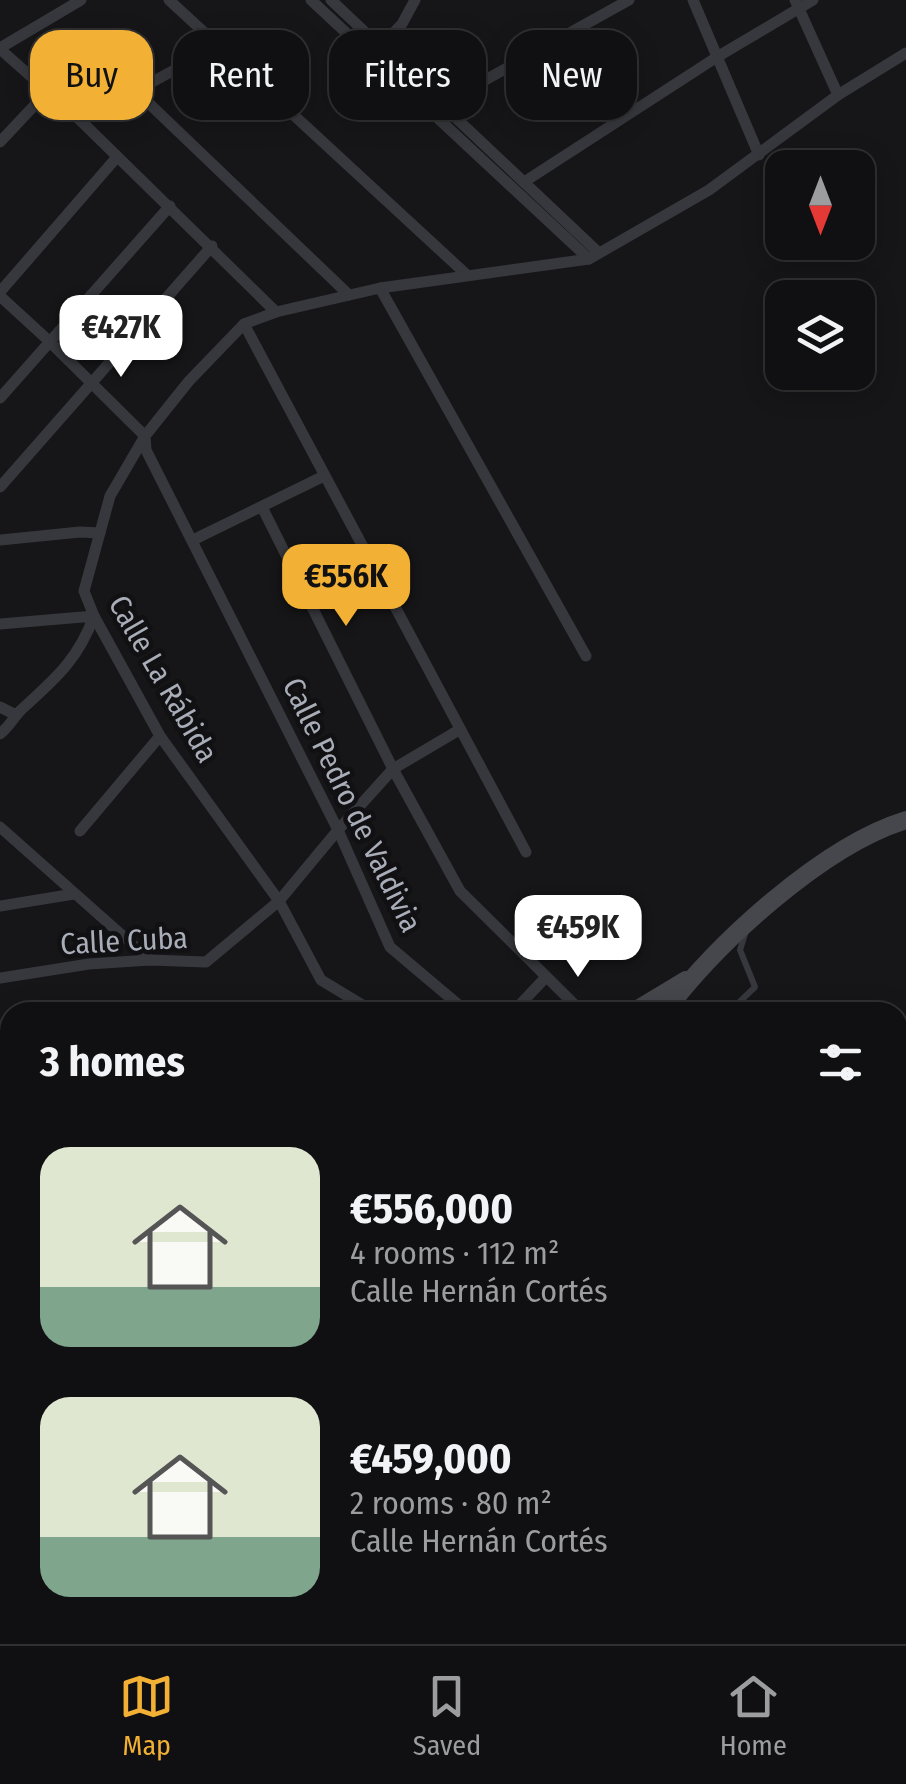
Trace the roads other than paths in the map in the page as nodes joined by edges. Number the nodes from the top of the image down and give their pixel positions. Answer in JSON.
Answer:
{"nodes":[{"id":1,"x":81,"y":0,"type":"edge"},
{"id":2,"x":169,"y":0,"type":"edge"},
{"id":3,"x":310,"y":0,"type":"edge"},
{"id":4,"x":331,"y":0,"type":"edge"},
{"id":5,"x":415,"y":0,"type":"edge"},
{"id":6,"x":629,"y":0,"type":"edge"},
{"id":7,"x":692,"y":0,"type":"edge"},
{"id":8,"x":813,"y":0,"type":"edge"},
{"id":9,"x":797,"y":4,"type":"edge"},
{"id":10,"x":201,"y":30,"type":"edge"},
{"id":11,"x":364,"y":30,"type":"edge"},
{"id":12,"x":396,"y":30,"type":"edge"},
{"id":13,"x":0,"y":48,"type":"edge"},
{"id":14,"x":906,"y":53,"type":"edge"},
{"id":15,"x":717,"y":57,"type":"junction"},
{"id":16,"x":30,"y":77,"type":"edge"},
{"id":17,"x":486,"y":80,"type":"edge"},
{"id":18,"x":838,"y":95,"type":"junction"},
{"id":19,"x":153,"y":107,"type":"edge"},
{"id":20,"x":30,"y":110,"type":"edge"},
{"id":21,"x":298,"y":120,"type":"edge"},
{"id":22,"x":459,"y":120,"type":"edge"},
{"id":23,"x":81,"y":121,"type":"edge"},
{"id":24,"x":0,"y":142,"type":"edge"},
{"id":25,"x":758,"y":154,"type":"junction"},
{"id":26,"x":117,"y":157,"type":"junction"},
{"id":27,"x":524,"y":182,"type":"junction"},
{"id":28,"x":170,"y":206,"type":"junction"},
{"id":29,"x":212,"y":246,"type":"junction"},
{"id":30,"x":594,"y":256,"type":"junction"},
{"id":31,"x":467,"y":275,"type":"junction"},
{"id":32,"x":380,"y":288,"type":"junction"},
{"id":33,"x":0,"y":294,"type":"edge"},
{"id":34,"x":349,"y":295,"type":"junction"},
{"id":35,"x":276,"y":312,"type":"junction"},
{"id":36,"x":244,"y":324,"type":"junction"},
{"id":37,"x":49,"y":340,"type":"junction"},
{"id":38,"x":91,"y":383,"type":"junction"},
{"id":39,"x":0,"y":398,"type":"edge"},
{"id":40,"x":146,"y":436,"type":"junction"},
{"id":41,"x":324,"y":476,"type":"junction"},
{"id":42,"x":0,"y":488,"type":"edge"},
{"id":43,"x":262,"y":507,"type":"junction"},
{"id":44,"x":100,"y":533,"type":"junction"},
{"id":45,"x":0,"y":540,"type":"edge"},
{"id":46,"x":193,"y":540,"type":"junction"},
{"id":47,"x":94,"y":616,"type":"junction"},
{"id":48,"x":0,"y":624,"type":"edge"},
{"id":49,"x":586,"y":656,"type":"dead end"},
{"id":50,"x":0,"y":707,"type":"edge"},
{"id":51,"x":16,"y":715,"type":"junction"},
{"id":52,"x":459,"y":730,"type":"junction"},
{"id":53,"x":0,"y":734,"type":"edge"},
{"id":54,"x":160,"y":736,"type":"junction"},
{"id":55,"x":394,"y":769,"type":"junction"},
{"id":56,"x":906,"y":820,"type":"edge"},
{"id":57,"x":0,"y":828,"type":"edge"},
{"id":58,"x":338,"y":830,"type":"junction"},
{"id":59,"x":80,"y":832,"type":"dead end"},
{"id":60,"x":526,"y":852,"type":"dead end"},
{"id":61,"x":74,"y":894,"type":"junction"},
{"id":62,"x":279,"y":902,"type":"junction"},
{"id":63,"x":0,"y":906,"type":"edge"},
{"id":64,"x":747,"y":924,"type":"junction"},
{"id":65,"x":150,"y":960,"type":"junction"},
{"id":66,"x":546,"y":977,"type":"junction"},
{"id":67,"x":0,"y":978,"type":"edge"},
{"id":68,"x":691,"y":978,"type":"junction"},
{"id":69,"x":357,"y":1002,"type":"edge"},
{"id":70,"x":455,"y":1002,"type":"edge"},
{"id":71,"x":522,"y":1002,"type":"edge"},
{"id":72,"x":572,"y":1002,"type":"edge"},
{"id":73,"x":649,"y":1002,"type":"edge"},
{"id":74,"x":673,"y":1002,"type":"edge"},
{"id":75,"x":739,"y":1002,"type":"edge"}],
"edges":[{"from":1,"to":13,"type":"street"},
{"from":2,"to":10,"type":"street"},
{"from":3,"to":30,"type":"street"},
{"from":4,"to":11,"type":"street"},
{"from":5,"to":12,"type":"street"},
{"from":6,"to":17,"type":"street"},
{"from":7,"to":15,"type":"street"},
{"from":8,"to":9,"type":"street"},
{"from":9,"to":15,"type":"street"},
{"from":9,"to":18,"type":"street"},
{"from":13,"to":16,"type":"street"},
{"from":14,"to":18,"type":"street"},
{"from":15,"to":25,"type":"street"},
{"from":15,"to":27,"type":"street"},
{"from":18,"to":25,"type":"street"},
{"from":19,"to":34,"type":"street"},
{"from":20,"to":24,"type":"street"},
{"from":21,"to":31,"type":"street"},
{"from":22,"to":27,"type":"street"},
{"from":23,"to":26,"type":"street"},
{"from":25,"to":30,"type":"street"},
{"from":26,"to":28,"type":"street"},
{"from":26,"to":33,"type":"street"},
{"from":27,"to":30,"type":"street"},
{"from":28,"to":29,"type":"street"},
{"from":28,"to":37,"type":"street"},
{"from":29,"to":35,"type":"street"},
{"from":29,"to":38,"type":"street"},
{"from":30,"to":31,"type":"street"},
{"from":31,"to":32,"type":"street"},
{"from":32,"to":34,"type":"street"},
{"from":32,"to":49,"type":"street"},
{"from":33,"to":37,"type":"street"},
{"from":34,"to":35,"type":"street"},
{"from":35,"to":36,"type":"street"},
{"from":36,"to":40,"type":"street","name":"Calle La Rábida"},
{"from":36,"to":41,"type":"street"},
{"from":37,"to":38,"type":"street"},
{"from":37,"to":39,"type":"street"},
{"from":38,"to":40,"type":"street"},
{"from":38,"to":42,"type":"street"},
{"from":40,"to":44,"type":"street","name":"Calle La Rábida"},
{"from":40,"to":46,"type":"street","name":"Calle Pedro de Valdivia"},
{"from":41,"to":43,"type":"street"},
{"from":41,"to":52,"type":"street"},
{"from":43,"to":46,"type":"street"},
{"from":43,"to":55,"type":"street"},
{"from":44,"to":45,"type":"street"},
{"from":44,"to":47,"type":"street","name":"Calle La Rábida"},
{"from":46,"to":58,"type":"street","name":"Calle Pedro de Valdivia"},
{"from":47,"to":48,"type":"street"},
{"from":47,"to":51,"type":"street"},
{"from":47,"to":54,"type":"street","name":"Calle La Rábida"},
{"from":50,"to":51,"type":"street"},
{"from":51,"to":53,"type":"street"},
{"from":52,"to":55,"type":"street","name":"Calle Cuba"},
{"from":52,"to":60,"type":"street"},
{"from":54,"to":59,"type":"street"},
{"from":54,"to":62,"type":"street","name":"Calle La Rábida"},
{"from":55,"to":58,"type":"street","name":"Calle Cuba"},
{"from":55,"to":66,"type":"street"},
{"from":56,"to":64,"type":"main road"},
{"from":57,"to":61,"type":"street"},
{"from":58,"to":62,"type":"street","name":"Calle Cuba"},
{"from":58,"to":70,"type":"street","name":"Calle Pedro de Valdivia"},
{"from":61,"to":63,"type":"street"},
{"from":61,"to":65,"type":"street"},
{"from":62,"to":65,"type":"street","name":"Calle Cuba"},
{"from":62,"to":69,"type":"street","name":"Calle La Rábida"},
{"from":64,"to":68,"type":"main road"},
{"from":64,"to":75,"type":"lane"},
{"from":65,"to":67,"type":"street","name":"Calle Cuba"},
{"from":66,"to":71,"type":"street"},
{"from":66,"to":72,"type":"street"},
{"from":68,"to":73,"type":"main road"},
{"from":68,"to":74,"type":"main road"}]}
